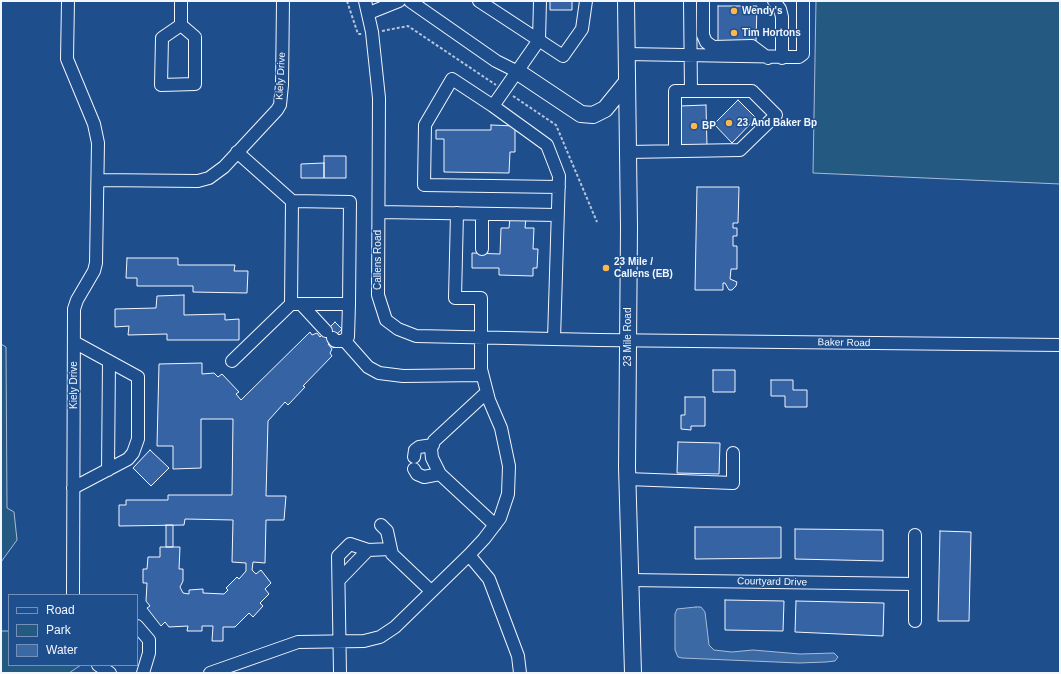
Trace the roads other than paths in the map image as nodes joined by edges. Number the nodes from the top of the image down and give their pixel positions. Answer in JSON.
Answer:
{"nodes":[{"id":1,"x":68,"y":1,"type":"edge"},
{"id":2,"x":181,"y":1,"type":"edge"},
{"id":3,"x":283,"y":1,"type":"edge"},
{"id":4,"x":365,"y":1,"type":"edge"},
{"id":5,"x":399,"y":1,"type":"edge"},
{"id":6,"x":410,"y":1,"type":"edge"},
{"id":7,"x":479,"y":1,"type":"edge"},
{"id":8,"x":540,"y":1,"type":"edge"},
{"id":9,"x":586,"y":1,"type":"edge"},
{"id":10,"x":626,"y":1,"type":"edge"},
{"id":11,"x":690,"y":1,"type":"edge"},
{"id":12,"x":703,"y":1,"type":"edge"},
{"id":13,"x":774,"y":1,"type":"edge"},
{"id":14,"x":803,"y":1,"type":"edge"},
{"id":15,"x":368,"y":13,"type":"junction"},
{"id":16,"x":181,"y":25,"type":"junction"},
{"id":17,"x":540,"y":40,"type":"junction"},
{"id":18,"x":626,"y":54,"type":"junction"},
{"id":19,"x":690,"y":55,"type":"junction"},
{"id":20,"x":768,"y":58,"type":"junction"},
{"id":21,"x":782,"y":58,"type":"junction"},
{"id":22,"x":518,"y":72,"type":"junction"},
{"id":23,"x":627,"y":82,"type":"junction"},
{"id":24,"x":691,"y":91,"type":"junction"},
{"id":25,"x":493,"y":106,"type":"junction"},
{"id":26,"x":675,"y":151,"type":"junction"},
{"id":27,"x":237,"y":152,"type":"junction"},
{"id":28,"x":628,"y":152,"type":"junction"},
{"id":29,"x":98,"y":180,"type":"junction"},
{"id":30,"x":559,"y":187,"type":"junction"},
{"id":31,"x":292,"y":201,"type":"junction"},
{"id":32,"x":378,"y":212,"type":"junction"},
{"id":33,"x":457,"y":213,"type":"junction"},
{"id":34,"x":482,"y":214,"type":"junction"},
{"id":35,"x":557,"y":215,"type":"junction"},
{"id":36,"x":482,"y":249,"type":"dead end"},
{"id":37,"x":296,"y":304,"type":"junction"},
{"id":38,"x":349,"y":304,"type":"junction"},
{"id":39,"x":335,"y":337,"type":"junction"},
{"id":40,"x":481,"y":337,"type":"junction"},
{"id":41,"x":554,"y":339,"type":"junction"},
{"id":42,"x":629,"y":341,"type":"junction"},
{"id":43,"x":74,"y":342,"type":"junction"},
{"id":44,"x":1060,"y":345,"type":"edge"},
{"id":45,"x":109,"y":361,"type":"junction"},
{"id":46,"x":232,"y":362,"type":"dead end"},
{"id":47,"x":482,"y":375,"type":"junction"},
{"id":48,"x":487,"y":392,"type":"junction"},
{"id":49,"x":433,"y":445,"type":"junction"},
{"id":50,"x":734,"y":453,"type":"dead end"},
{"id":51,"x":108,"y":470,"type":"junction"},
{"id":52,"x":440,"y":474,"type":"junction"},
{"id":53,"x":627,"y":479,"type":"junction"},
{"id":54,"x":73,"y":488,"type":"junction"},
{"id":55,"x":381,"y":525,"type":"dead end"},
{"id":56,"x":495,"y":525,"type":"junction"},
{"id":57,"x":916,"y":535,"type":"dead end"},
{"id":58,"x":390,"y":549,"type":"junction"},
{"id":59,"x":368,"y":550,"type":"junction"},
{"id":60,"x":469,"y":554,"type":"junction"},
{"id":61,"x":339,"y":580,"type":"junction"},
{"id":62,"x":629,"y":580,"type":"junction"},
{"id":63,"x":915,"y":584,"type":"junction"},
{"id":64,"x":431,"y":591,"type":"junction"},
{"id":65,"x":73,"y":594,"type":"edge"},
{"id":66,"x":915,"y":621,"type":"dead end"},
{"id":67,"x":138,"y":627,"type":"edge"},
{"id":68,"x":341,"y":641,"type":"junction"},
{"id":69,"x":100,"y":666,"type":"edge"},
{"id":70,"x":216,"y":672,"type":"edge"},
{"id":71,"x":110,"y":673,"type":"edge"},
{"id":72,"x":143,"y":673,"type":"edge"},
{"id":73,"x":340,"y":673,"type":"edge"},
{"id":74,"x":520,"y":673,"type":"edge"},
{"id":75,"x":633,"y":673,"type":"edge"}],
"edges":[{"from":1,"to":29,"type":"street","name":"Kiely Drive"},
{"from":2,"to":16,"type":"street"},
{"from":3,"to":27,"type":"street","name":"Kiely Drive"},
{"from":4,"to":15,"type":"street","name":"Callens Road"},
{"from":5,"to":15,"type":"street"},
{"from":6,"to":22,"type":"street"},
{"from":7,"to":17,"type":"street"},
{"from":8,"to":17,"type":"street"},
{"from":9,"to":17,"type":"street"},
{"from":10,"to":18,"type":"main road","name":"23 Mile Road"},
{"from":11,"to":19,"type":"street"},
{"from":12,"to":20,"type":"street"},
{"from":13,"to":21,"type":"street"},
{"from":14,"to":21,"type":"street"},
{"from":15,"to":32,"type":"street","name":"Callens Road"},
{"from":16,"to":16,"type":"street"},
{"from":17,"to":22,"type":"street"},
{"from":18,"to":19,"type":"street"},
{"from":18,"to":23,"type":"main road","name":"23 Mile Road"},
{"from":19,"to":20,"type":"street"},
{"from":19,"to":24,"type":"street"},
{"from":20,"to":21,"type":"street"},
{"from":22,"to":23,"type":"main road"},
{"from":22,"to":25,"type":"street"},
{"from":23,"to":28,"type":"main road","name":"23 Mile Road"},
{"from":24,"to":26,"type":"street"},
{"from":24,"to":26,"type":"street"},
{"from":25,"to":30,"type":"street"},
{"from":25,"to":30,"type":"street"},
{"from":26,"to":28,"type":"street"},
{"from":27,"to":29,"type":"street","name":"Kiely Drive"},
{"from":27,"to":31,"type":"street"},
{"from":28,"to":42,"type":"main road","name":"23 Mile Road"},
{"from":29,"to":43,"type":"street","name":"Kiely Drive"},
{"from":30,"to":35,"type":"street"},
{"from":31,"to":37,"type":"street"},
{"from":31,"to":38,"type":"street"},
{"from":32,"to":33,"type":"street"},
{"from":32,"to":40,"type":"street","name":"Callens Road"},
{"from":33,"to":34,"type":"street"},
{"from":33,"to":40,"type":"street"},
{"from":34,"to":35,"type":"street"},
{"from":34,"to":36,"type":"street"},
{"from":35,"to":41,"type":"street"},
{"from":37,"to":38,"type":"street"},
{"from":37,"to":39,"type":"street"},
{"from":37,"to":46,"type":"street"},
{"from":38,"to":39,"type":"street"},
{"from":39,"to":47,"type":"street"},
{"from":40,"to":41,"type":"street","name":"Callens Road"},
{"from":40,"to":47,"type":"street"},
{"from":41,"to":42,"type":"street","name":"Callens Road"},
{"from":42,"to":44,"type":"street","name":"Baker Road"},
{"from":42,"to":53,"type":"main road","name":"23 Mile Road"},
{"from":43,"to":45,"type":"street"},
{"from":43,"to":54,"type":"street","name":"Kiely Drive"},
{"from":45,"to":51,"type":"street"},
{"from":45,"to":51,"type":"street"},
{"from":47,"to":48,"type":"street"},
{"from":48,"to":49,"type":"street"},
{"from":48,"to":56,"type":"street"},
{"from":49,"to":52,"type":"street"},
{"from":49,"to":52,"type":"street"},
{"from":50,"to":53,"type":"street"},
{"from":51,"to":54,"type":"street"},
{"from":52,"to":56,"type":"street"},
{"from":53,"to":62,"type":"main road","name":"23 Mile Road"},
{"from":54,"to":65,"type":"street","name":"Kiely Drive"},
{"from":55,"to":58,"type":"street"},
{"from":56,"to":60,"type":"street"},
{"from":57,"to":63,"type":"street"},
{"from":58,"to":59,"type":"street"},
{"from":58,"to":64,"type":"street"},
{"from":59,"to":61,"type":"street"},
{"from":59,"to":61,"type":"street"},
{"from":60,"to":64,"type":"street"},
{"from":60,"to":74,"type":"street"},
{"from":61,"to":68,"type":"street"},
{"from":62,"to":63,"type":"street","name":"Courtyard Drive"},
{"from":62,"to":75,"type":"main road","name":"23 Mile Road"},
{"from":63,"to":66,"type":"street"},
{"from":64,"to":68,"type":"street"},
{"from":67,"to":72,"type":"street"},
{"from":68,"to":70,"type":"street"},
{"from":68,"to":73,"type":"street"},
{"from":69,"to":71,"type":"street"}]}
